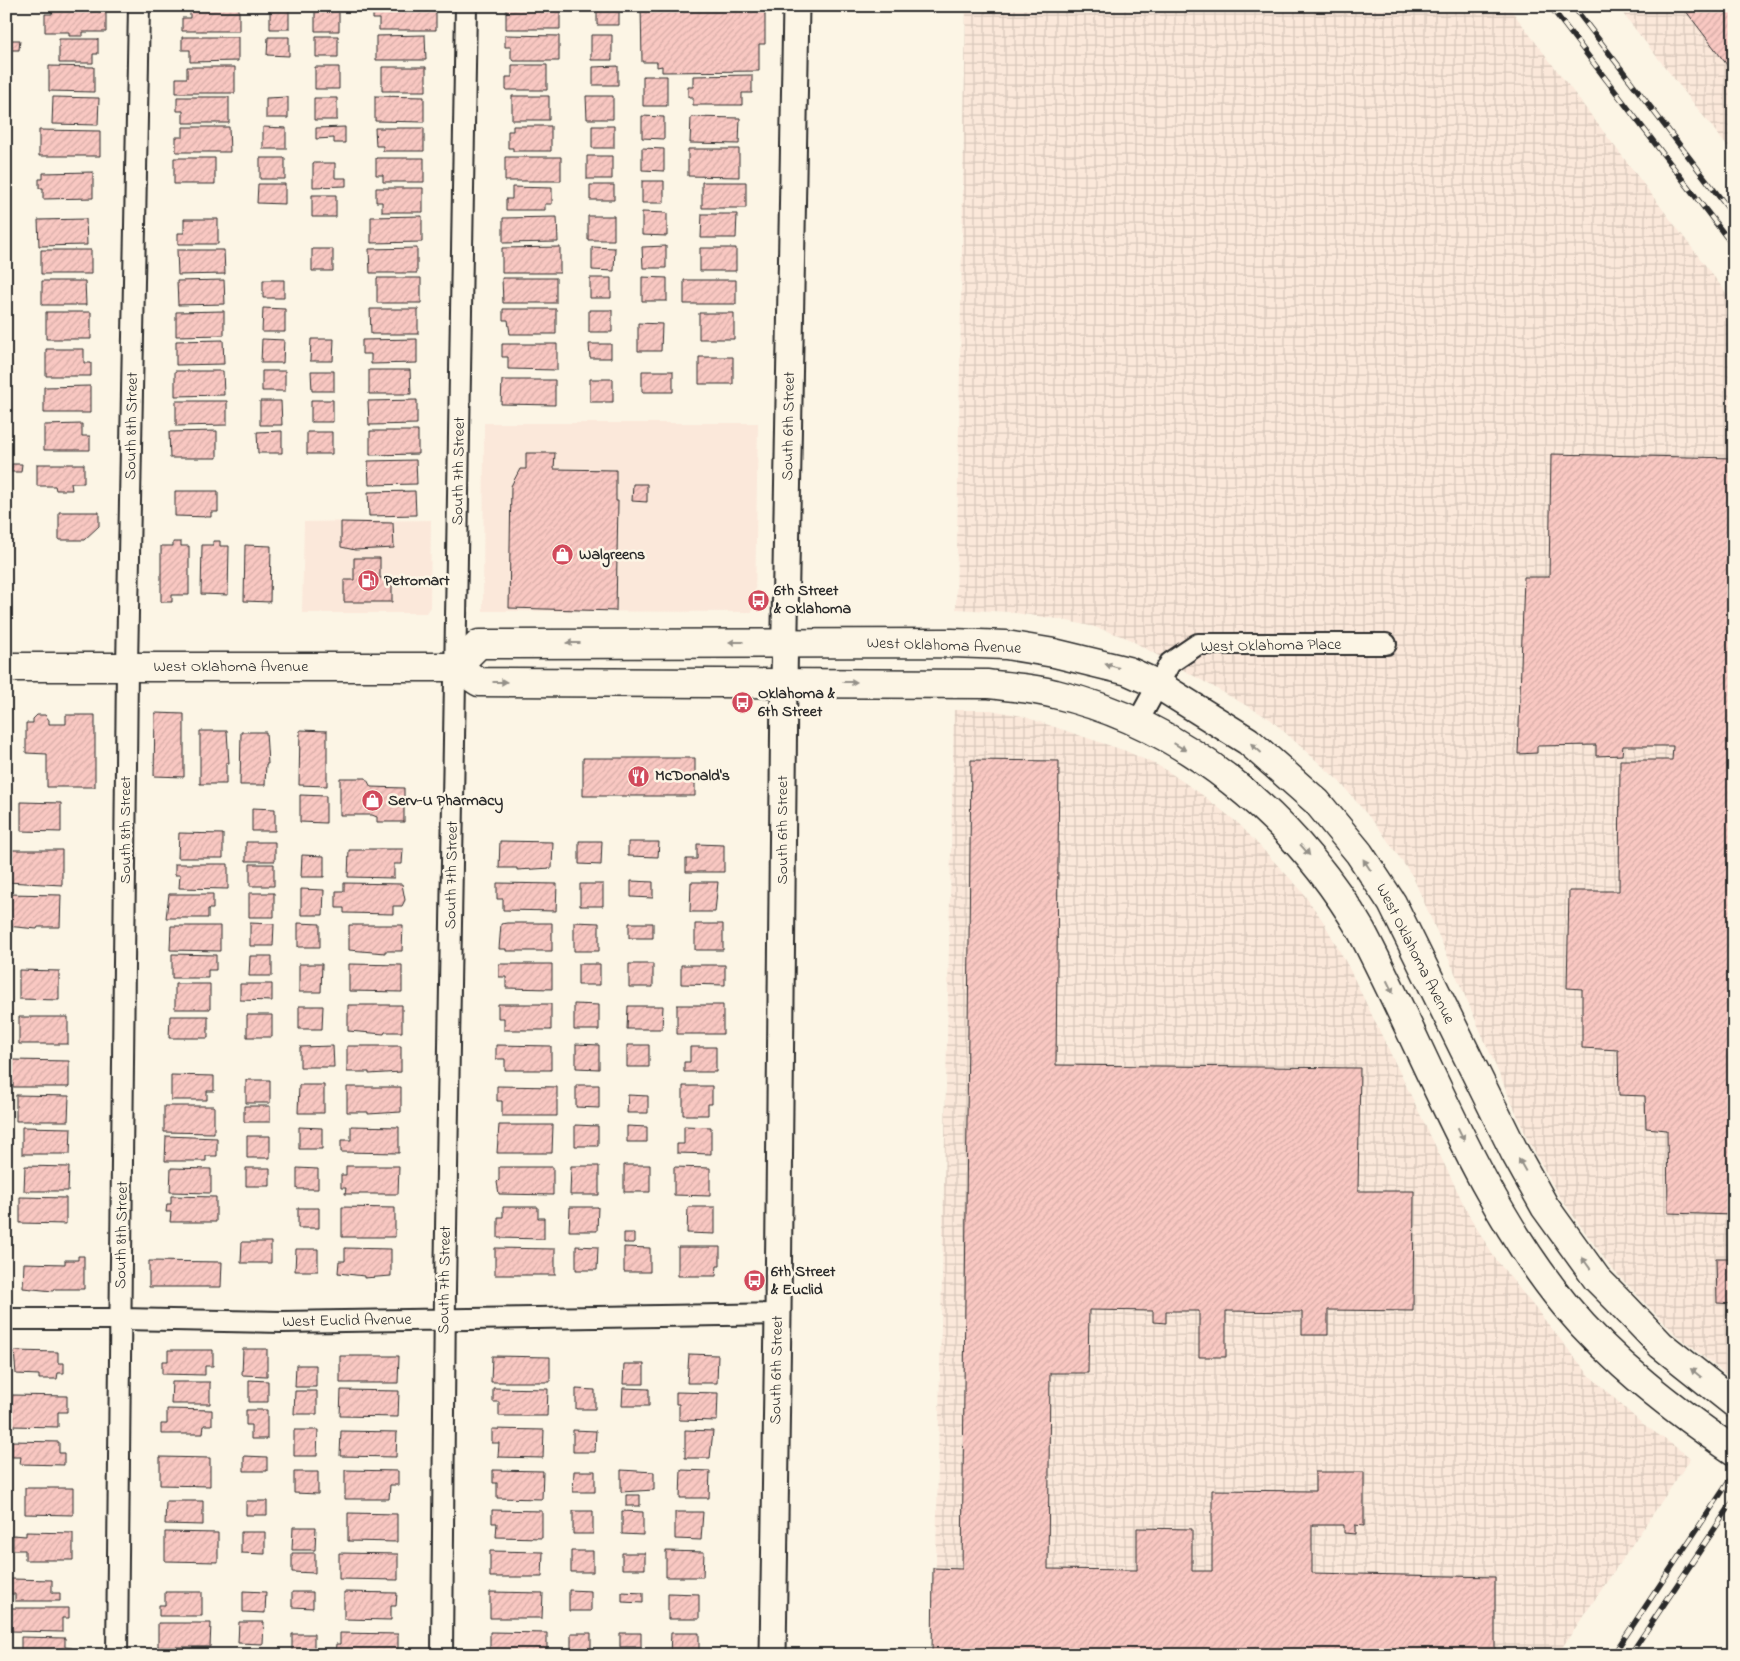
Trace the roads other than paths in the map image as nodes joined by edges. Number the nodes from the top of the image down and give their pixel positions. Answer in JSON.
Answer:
{"nodes":[{"id":1,"x":139,"y":6,"type":"edge"},
{"id":2,"x":466,"y":6,"type":"edge"},
{"id":3,"x":796,"y":6,"type":"edge"},
{"id":4,"x":785,"y":642,"type":"junction"},
{"id":5,"x":1386,"y":644,"type":"dead end"},
{"id":6,"x":6,"y":667,"type":"edge"},
{"id":7,"x":127,"y":667,"type":"junction"},
{"id":8,"x":456,"y":667,"type":"junction"},
{"id":9,"x":784,"y":682,"type":"junction"},
{"id":10,"x":1157,"y":684,"type":"junction"},
{"id":11,"x":1137,"y":723,"type":"junction"},
{"id":12,"x":778,"y":1314,"type":"junction"},
{"id":13,"x":121,"y":1319,"type":"junction"},
{"id":14,"x":6,"y":1320,"type":"edge"},
{"id":15,"x":444,"y":1320,"type":"junction"},
{"id":16,"x":1734,"y":1403,"type":"edge"},
{"id":17,"x":1734,"y":1451,"type":"edge"},
{"id":18,"x":116,"y":1655,"type":"edge"},
{"id":19,"x":442,"y":1655,"type":"edge"},
{"id":20,"x":773,"y":1655,"type":"edge"}],
"edges":[{"from":1,"to":7,"type":"street","name":"South 8th Street"},
{"from":2,"to":8,"type":"street","name":"South 7th Street"},
{"from":3,"to":4,"type":"street","name":"South 6th Street"},
{"from":4,"to":8,"type":"main road","name":"West Oklahoma Avenue","one_way":true},
{"from":4,"to":9,"type":"street","name":"South 6th Street"},
{"from":10,"to":4,"type":"main road","name":"West Oklahoma Avenue","one_way":true},
{"from":5,"to":10,"type":"street","name":"West Oklahoma Place"},
{"from":6,"to":7,"type":"main road","name":"West Oklahoma Avenue"},
{"from":7,"to":8,"type":"main road","name":"West Oklahoma Avenue"},
{"from":7,"to":13,"type":"street","name":"South 8th Street"},
{"from":8,"to":9,"type":"main road","one_way":true},
{"from":8,"to":15,"type":"street","name":"South 7th Street"},
{"from":9,"to":11,"type":"main road","one_way":true},
{"from":9,"to":12,"type":"street","name":"South 6th Street"},
{"from":10,"to":11,"type":"street","name":"West Oklahoma Place"},
{"from":16,"to":10,"type":"main road","name":"West Oklahoma Avenue","one_way":true},
{"from":11,"to":17,"type":"main road","one_way":true},
{"from":12,"to":15,"type":"street","name":"West Euclid Avenue"},
{"from":12,"to":20,"type":"street","name":"South 6th Street"},
{"from":13,"to":14,"type":"street","name":"West Euclid Avenue"},
{"from":13,"to":15,"type":"street","name":"West Euclid Avenue"},
{"from":13,"to":18,"type":"street","name":"South 8th Street"},
{"from":15,"to":19,"type":"street","name":"South 7th Street"}]}
